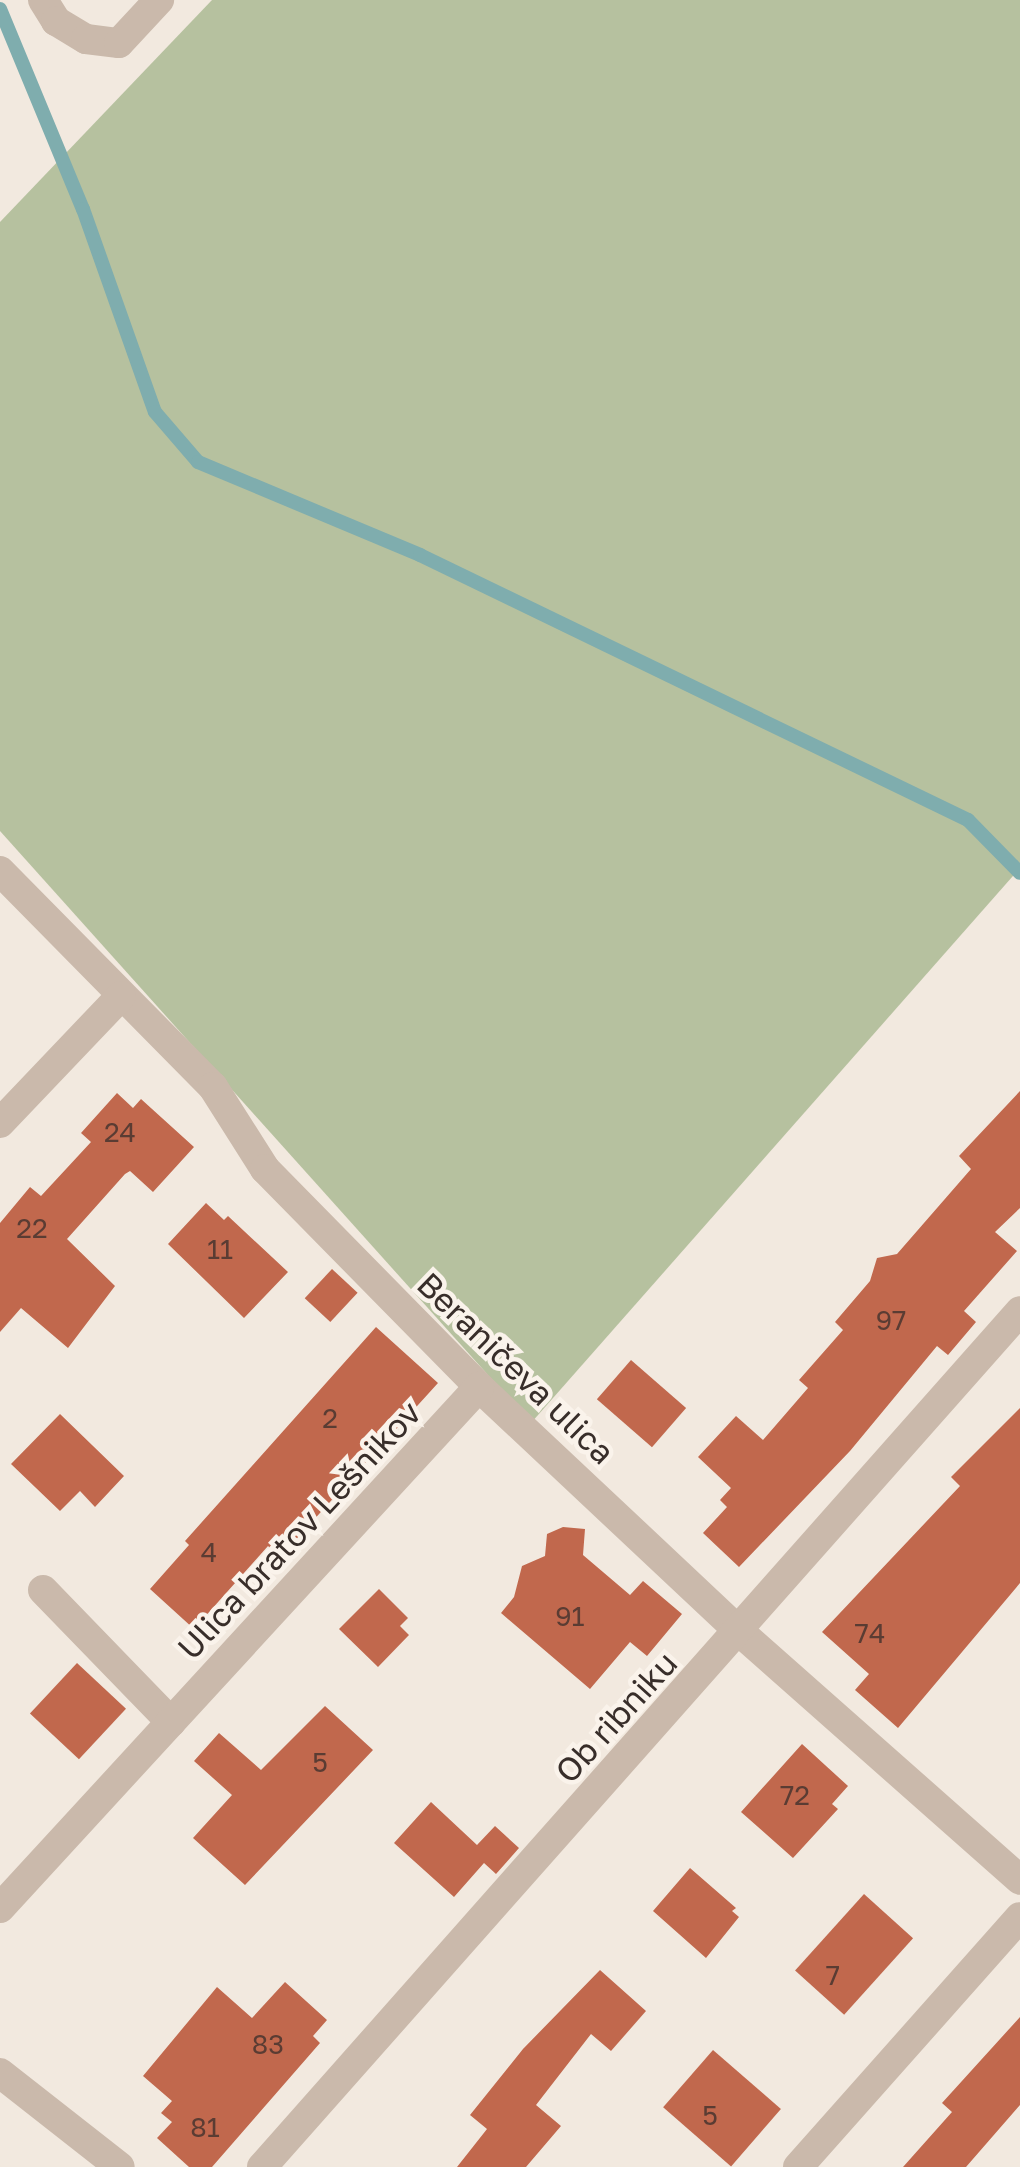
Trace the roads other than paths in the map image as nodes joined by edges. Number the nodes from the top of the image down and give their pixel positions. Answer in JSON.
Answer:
{"nodes":[{"id":1,"x":43,"y":0,"type":"edge"},
{"id":2,"x":159,"y":0,"type":"edge"},
{"id":3,"x":0,"y":871,"type":"edge"},
{"id":4,"x":121,"y":996,"type":"junction"},
{"id":5,"x":0,"y":1123,"type":"edge"},
{"id":6,"x":1020,"y":1311,"type":"edge"},
{"id":7,"x":479,"y":1387,"type":"junction"},
{"id":8,"x":43,"y":1590,"type":"dead end"},
{"id":9,"x":740,"y":1632,"type":"junction"},
{"id":10,"x":171,"y":1722,"type":"junction"},
{"id":11,"x":1020,"y":1880,"type":"edge"},
{"id":12,"x":0,"y":1908,"type":"edge"},
{"id":13,"x":1020,"y":1916,"type":"edge"},
{"id":14,"x":0,"y":2073,"type":"edge"},
{"id":15,"x":120,"y":2167,"type":"edge"},
{"id":16,"x":262,"y":2167,"type":"edge"},
{"id":17,"x":798,"y":2167,"type":"edge"}],
"edges":[{"from":1,"to":2,"type":"street"},
{"from":3,"to":4,"type":"street","name":"Beraničeva ulica"},
{"from":4,"to":5,"type":"street"},
{"from":4,"to":7,"type":"street","name":"Beraničeva ulica"},
{"from":6,"to":9,"type":"street","name":"Ob ribniku"},
{"from":7,"to":9,"type":"street","name":"Beraničeva ulica"},
{"from":7,"to":10,"type":"street","name":"Ulica bratov Lešnikov"},
{"from":8,"to":10,"type":"street"},
{"from":9,"to":11,"type":"street","name":"Beraničeva ulica"},
{"from":9,"to":16,"type":"street","name":"Ob ribniku"},
{"from":10,"to":12,"type":"street","name":"Ulica bratov Lešnikov"},
{"from":13,"to":17,"type":"street"},
{"from":14,"to":15,"type":"street"}]}
